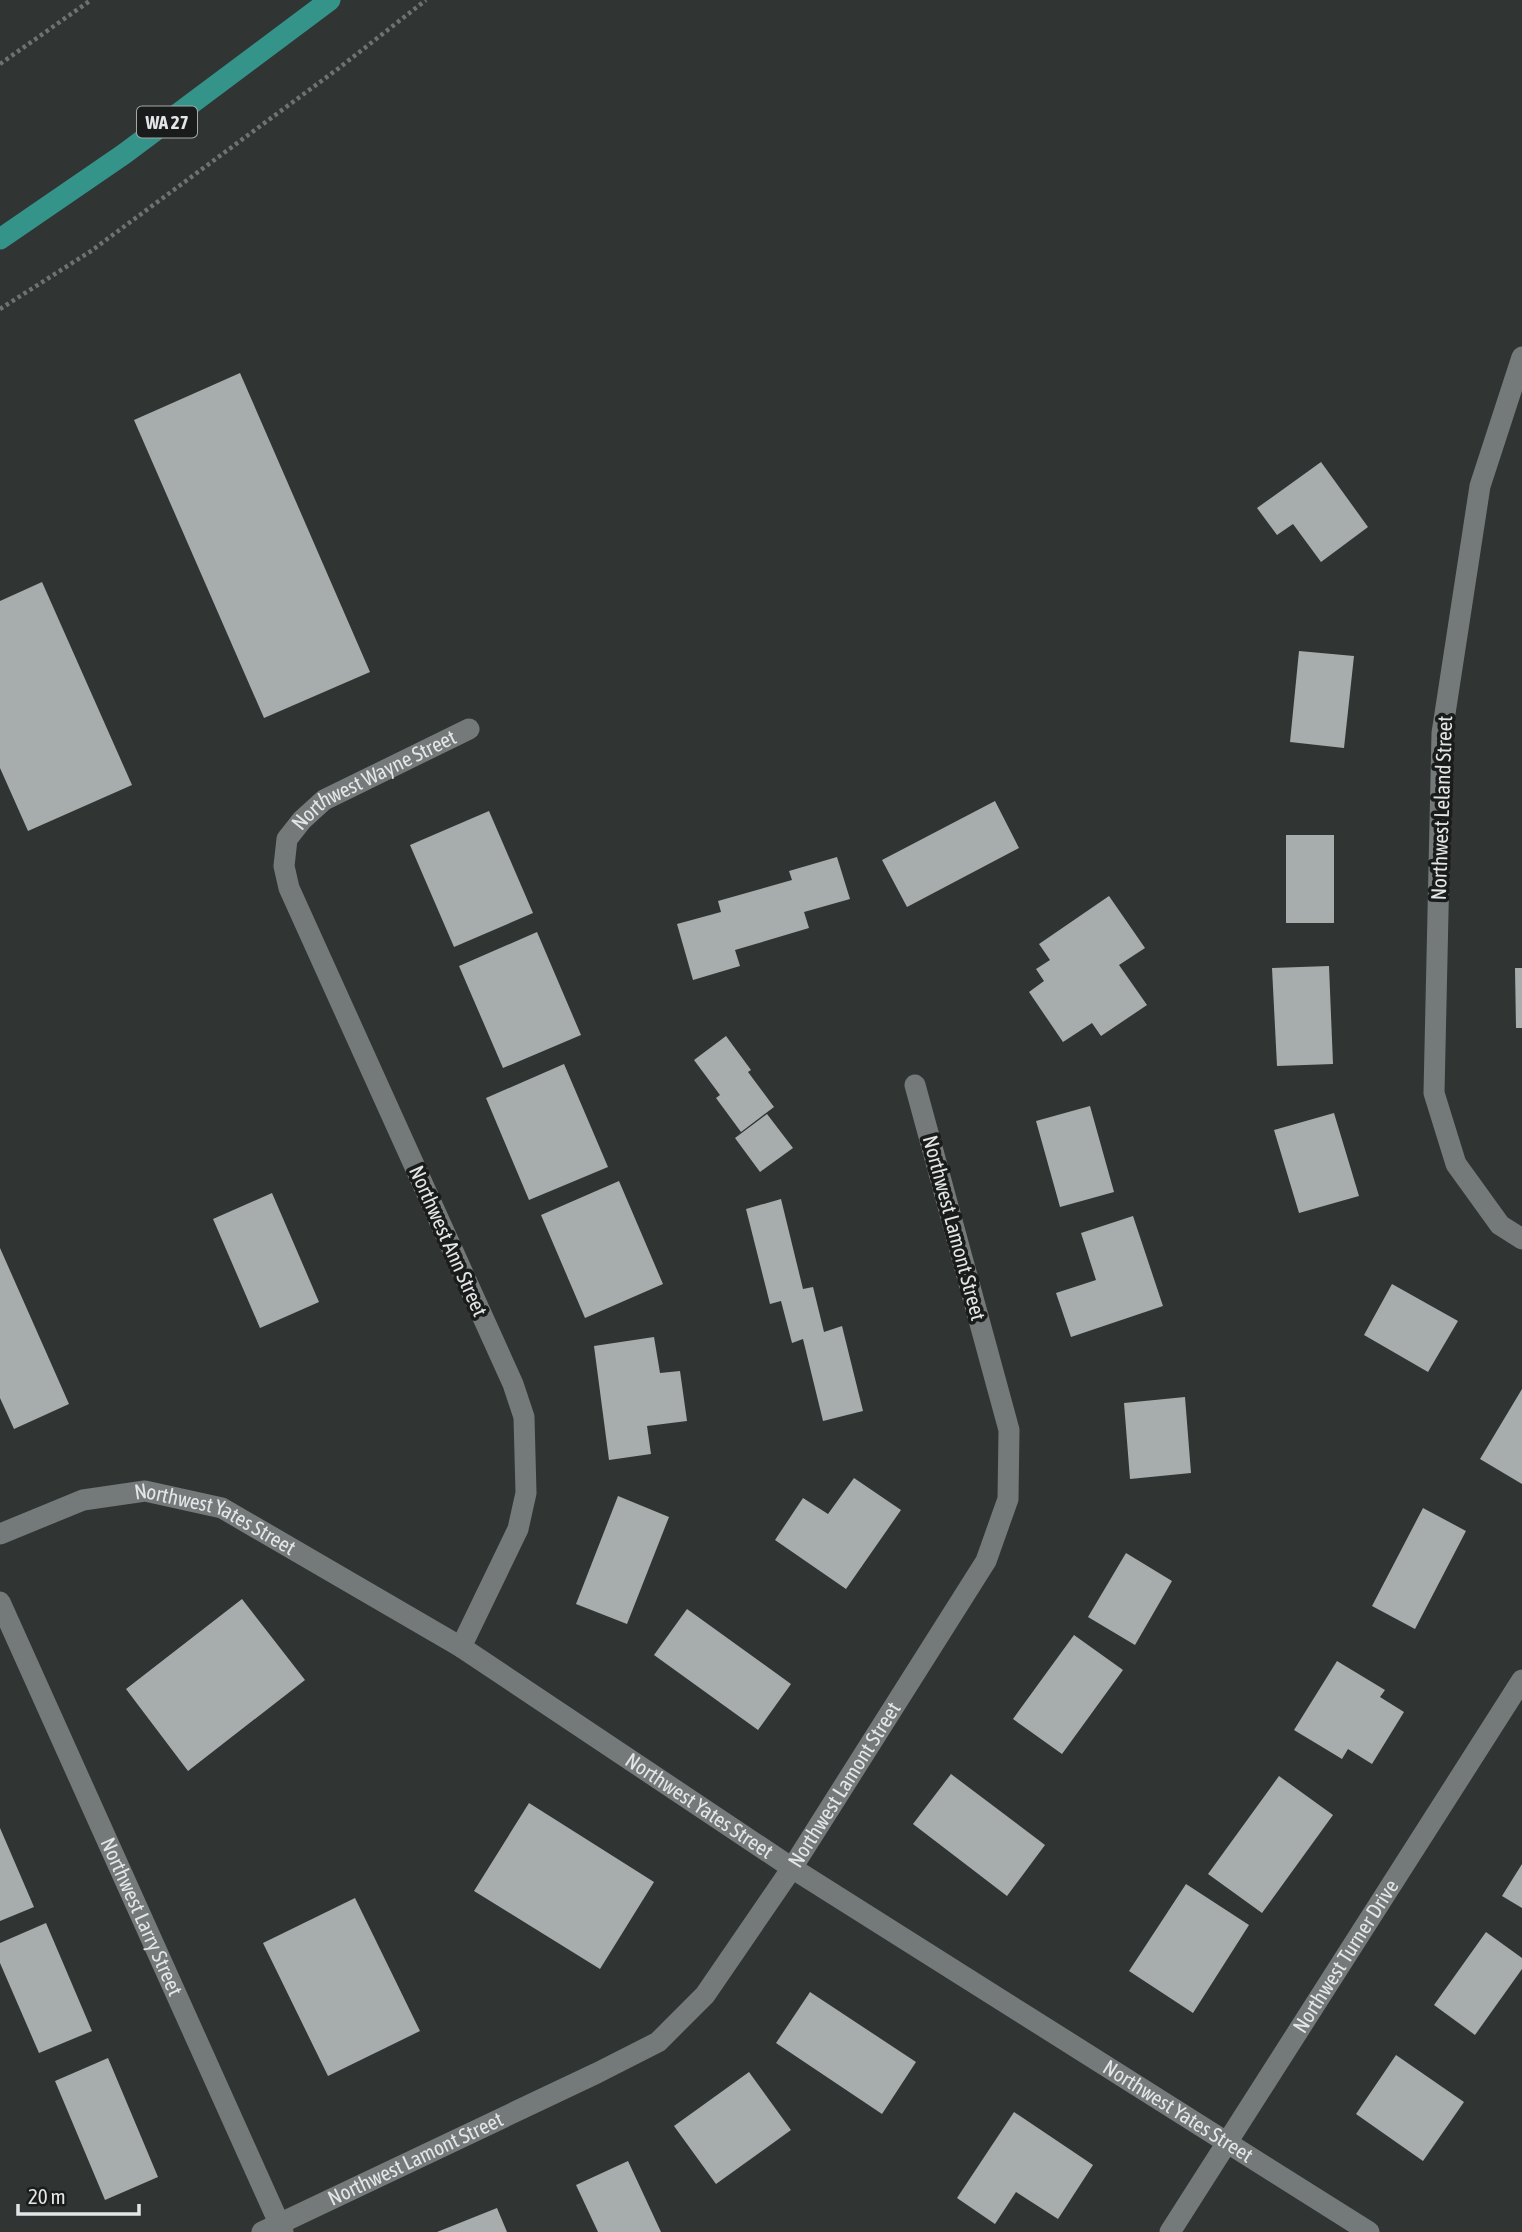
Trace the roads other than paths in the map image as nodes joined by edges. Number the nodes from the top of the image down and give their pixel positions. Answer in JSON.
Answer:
{"nodes":[{"id":1,"x":330,"y":0,"type":"edge"},
{"id":2,"x":0,"y":239,"type":"edge"},
{"id":3,"x":1522,"y":357,"type":"edge"},
{"id":4,"x":469,"y":729,"type":"dead end"},
{"id":5,"x":287,"y":839,"type":"joint"},
{"id":6,"x":915,"y":1085,"type":"dead end"},
{"id":7,"x":1522,"y":1239,"type":"edge"},
{"id":8,"x":0,"y":1534,"type":"edge"},
{"id":9,"x":0,"y":1602,"type":"edge"},
{"id":10,"x":461,"y":1647,"type":"junction"},
{"id":11,"x":1522,"y":1680,"type":"edge"},
{"id":12,"x":792,"y":1867,"type":"junction"},
{"id":13,"x":1227,"y":2142,"type":"junction"},
{"id":14,"x":275,"y":2229,"type":"edge"},
{"id":15,"x":1170,"y":2232,"type":"edge"},
{"id":16,"x":1369,"y":2232,"type":"edge"}],
"edges":[{"from":1,"to":2,"type":"main road","number":"WA 27"},
{"from":3,"to":7,"type":"street","name":"Northwest Leland Street"},
{"from":4,"to":5,"type":"street","name":"Northwest Wayne Street"},
{"from":5,"to":10,"type":"street","name":"Northwest Ann Street"},
{"from":6,"to":12,"type":"street","name":"Northwest Lamont Street"},
{"from":8,"to":10,"type":"street","name":"Northwest Yates Street"},
{"from":9,"to":14,"type":"street","name":"Northwest Larry Street"},
{"from":10,"to":12,"type":"street","name":"Northwest Yates Street"},
{"from":11,"to":13,"type":"street","name":"Northwest Turner Drive"},
{"from":12,"to":13,"type":"street","name":"Northwest Yates Street"},
{"from":12,"to":14,"type":"street","name":"Northwest Lamont Street"},
{"from":13,"to":15,"type":"street","name":"Northwest Turner Drive"},
{"from":13,"to":16,"type":"street","name":"Northwest Yates Street"}]}
